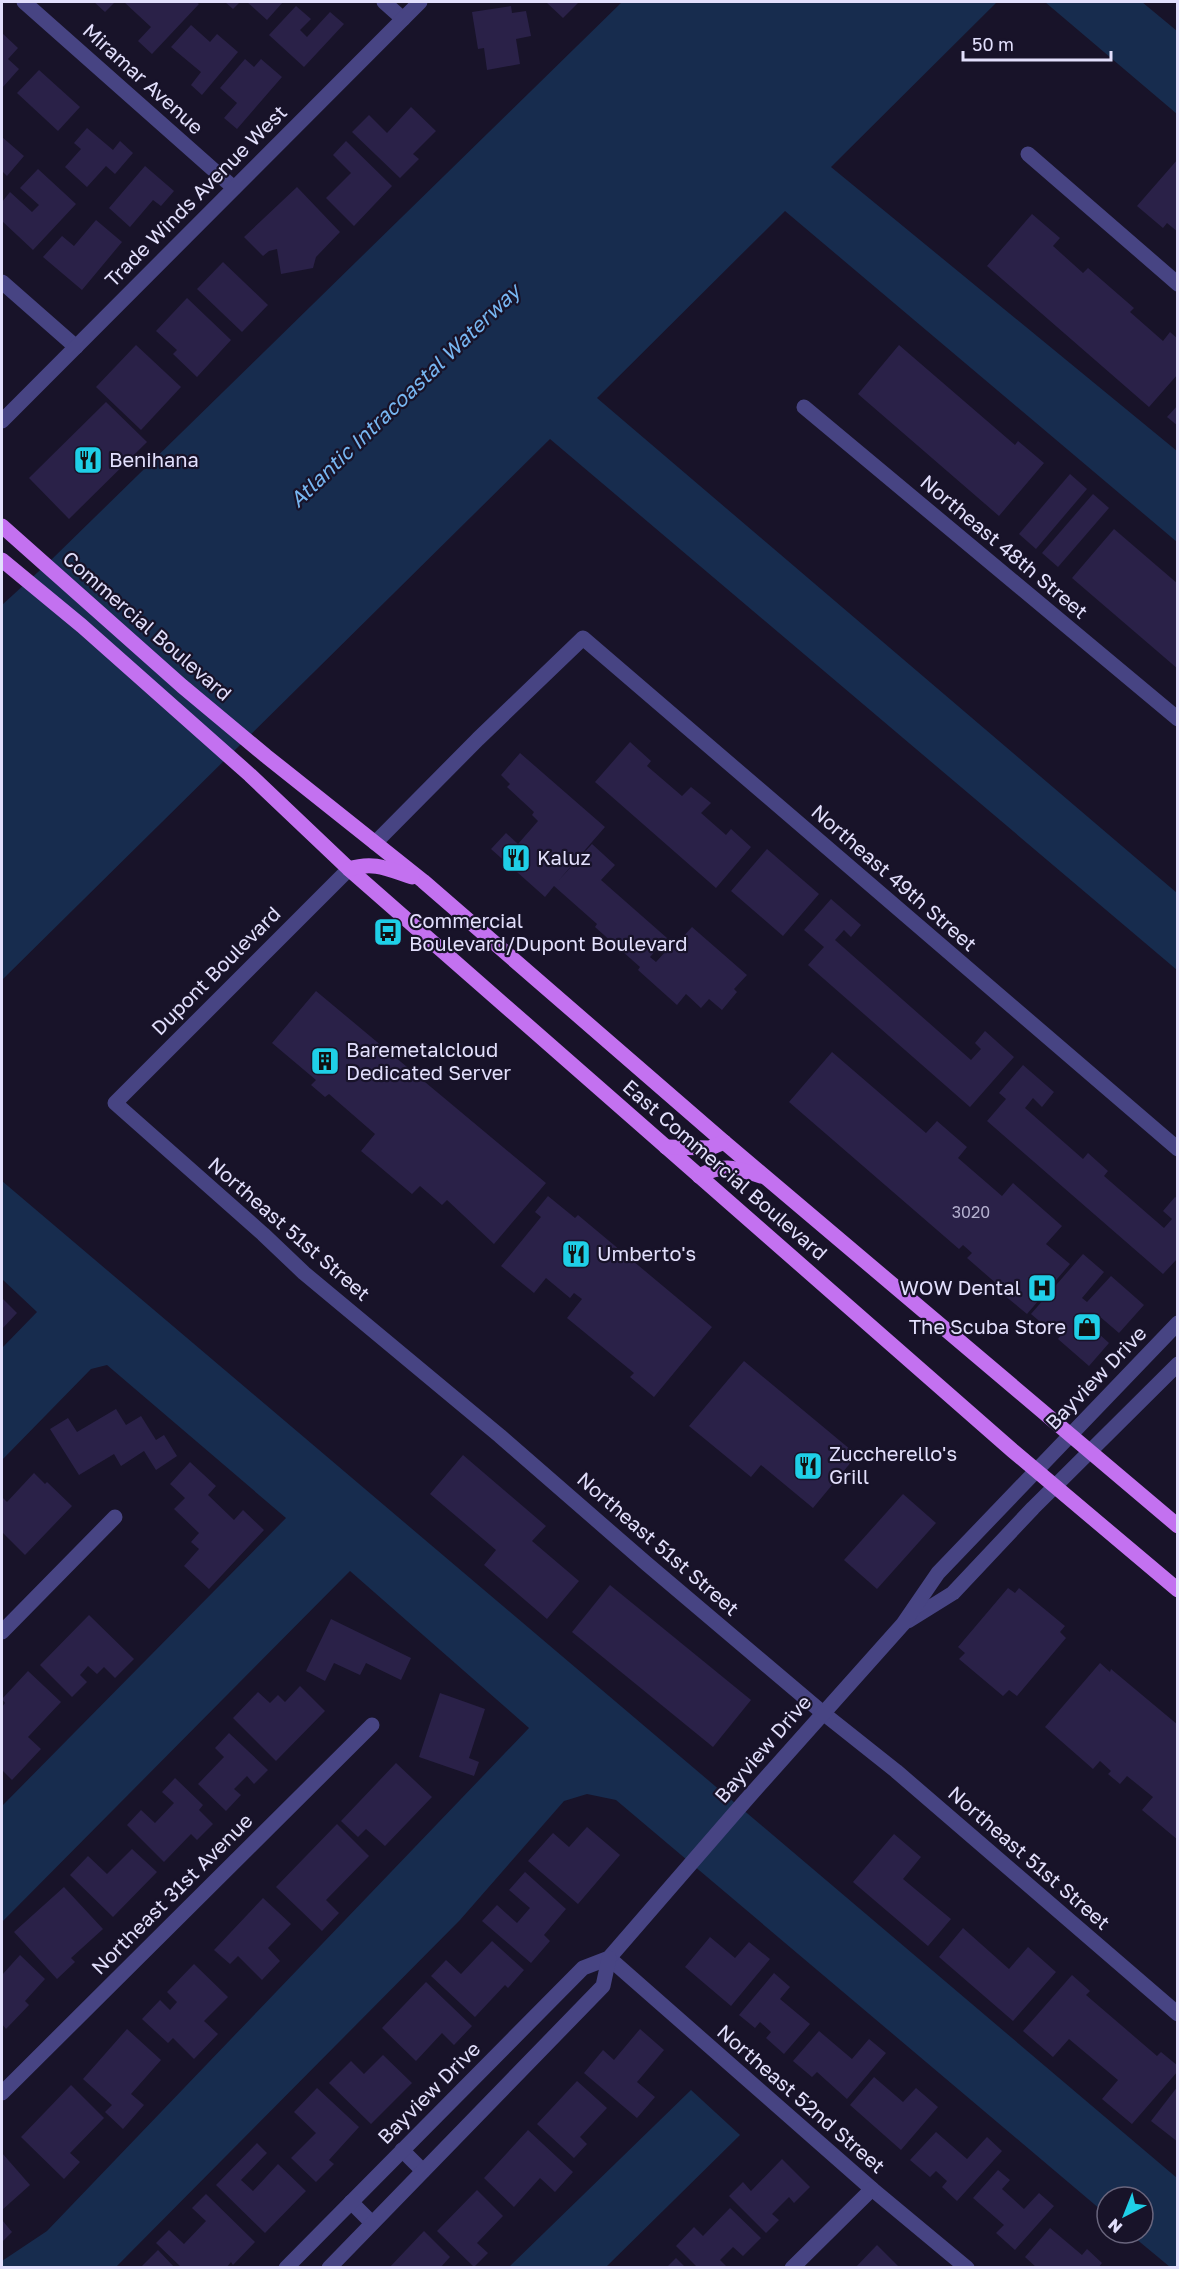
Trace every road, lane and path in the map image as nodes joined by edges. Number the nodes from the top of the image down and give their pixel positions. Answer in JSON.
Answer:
{"nodes":[{"id":1,"x":24,"y":2,"type":"edge"},
{"id":2,"x":384,"y":2,"type":"edge"},
{"id":3,"x":420,"y":2,"type":"edge"},
{"id":4,"x":403,"y":19,"type":"junction"},
{"id":5,"x":1028,"y":154,"type":"dead end"},
{"id":6,"x":234,"y":188,"type":"junction"},
{"id":7,"x":2,"y":282,"type":"edge"},
{"id":8,"x":1178,"y":284,"type":"edge"},
{"id":9,"x":76,"y":347,"type":"junction"},
{"id":10,"x":804,"y":407,"type":"dead end"},
{"id":11,"x":2,"y":421,"type":"edge"},
{"id":12,"x":2,"y":526,"type":"edge"},
{"id":13,"x":6,"y":564,"type":"edge"},
{"id":14,"x":1178,"y":719,"type":"edge"},
{"id":15,"x":266,"y":756,"type":"joint"},
{"id":16,"x":375,"y":843,"type":"junction"},
{"id":17,"x":349,"y":869,"type":"junction"},
{"id":18,"x":423,"y":881,"type":"junction"},
{"id":19,"x":115,"y":1103,"type":"joint"},
{"id":20,"x":724,"y":1142,"type":"junction"},
{"id":21,"x":666,"y":1147,"type":"junction"},
{"id":22,"x":1178,"y":1149,"type":"edge"},
{"id":23,"x":699,"y":1176,"type":"junction"},
{"id":24,"x":767,"y":1178,"type":"junction"},
{"id":25,"x":1178,"y":1323,"type":"edge"},
{"id":26,"x":1178,"y":1364,"type":"edge"},
{"id":27,"x":1071,"y":1435,"type":"junction"},
{"id":28,"x":1090,"y":1452,"type":"junction"},
{"id":29,"x":1036,"y":1470,"type":"junction"},
{"id":30,"x":1055,"y":1486,"type":"junction"},
{"id":31,"x":115,"y":1517,"type":"dead end"},
{"id":32,"x":1178,"y":1526,"type":"edge"},
{"id":33,"x":1178,"y":1590,"type":"edge"},
{"id":34,"x":903,"y":1624,"type":"junction"},
{"id":35,"x":2,"y":1632,"type":"edge"},
{"id":36,"x":823,"y":1713,"type":"junction"},
{"id":37,"x":372,"y":1725,"type":"dead end"},
{"id":38,"x":609,"y":1958,"type":"junction"},
{"id":39,"x":1178,"y":2014,"type":"edge"},
{"id":40,"x":502,"y":2050,"type":"junction"},
{"id":41,"x":522,"y":2070,"type":"junction"},
{"id":42,"x":2,"y":2093,"type":"edge"},
{"id":43,"x":402,"y":2150,"type":"junction"},
{"id":44,"x":423,"y":2171,"type":"junction"},
{"id":45,"x":872,"y":2189,"type":"junction"},
{"id":46,"x":351,"y":2202,"type":"junction"},
{"id":47,"x":372,"y":2223,"type":"junction"},
{"id":48,"x":286,"y":2268,"type":"edge"},
{"id":49,"x":329,"y":2268,"type":"edge"},
{"id":50,"x":792,"y":2268,"type":"edge"},
{"id":51,"x":967,"y":2268,"type":"edge"}],
"edges":[{"from":1,"to":6,"type":"street","name":"Miramar Avenue"},
{"from":2,"to":4,"type":"street"},
{"from":3,"to":4,"type":"street","name":"Trade Winds Avenue West"},
{"from":4,"to":6,"type":"street","name":"Trade Winds Avenue West"},
{"from":5,"to":8,"type":"street"},
{"from":6,"to":9,"type":"street","name":"Trade Winds Avenue West"},
{"from":7,"to":9,"type":"street"},
{"from":9,"to":11,"type":"street","name":"Trade Winds Avenue West"},
{"from":10,"to":14,"type":"street","name":"Northeast 48th Street"},
{"from":12,"to":15,"type":"main road","name":"Commercial Boulevard"},
{"from":13,"to":17,"type":"main road","name":"East Commercial Boulevard"},
{"from":15,"to":16,"type":"main road","name":"East Commercial Boulevard"},
{"from":16,"to":18,"type":"main road","name":"East Commercial Boulevard"},
{"from":16,"to":22,"type":"street","name":"Northeast 49th Street"},
{"from":17,"to":18,"type":"main road"},
{"from":17,"to":19,"type":"street","name":"Dupont Boulevard"},
{"from":17,"to":21,"type":"main road","name":"East Commercial Boulevard"},
{"from":18,"to":20,"type":"main road","name":"East Commercial Boulevard"},
{"from":19,"to":36,"type":"street","name":"Northeast 51st Street"},
{"from":20,"to":21,"type":"main road"},
{"from":20,"to":24,"type":"main road","name":"East Commercial Boulevard"},
{"from":21,"to":23,"type":"main road","name":"East Commercial Boulevard"},
{"from":23,"to":24,"type":"main road"},
{"from":23,"to":29,"type":"main road","name":"East Commercial Boulevard"},
{"from":24,"to":27,"type":"main road","name":"East Commercial Boulevard"},
{"from":25,"to":27,"type":"street","name":"Bayview Drive"},
{"from":26,"to":28,"type":"street","name":"Bayview Drive"},
{"from":27,"to":28,"type":"main road","name":"East Commercial Boulevard"},
{"from":27,"to":29,"type":"street","name":"Bayview Drive"},
{"from":28,"to":30,"type":"street","name":"Bayview Drive"},
{"from":28,"to":32,"type":"main road","name":"East Commercial Boulevard"},
{"from":29,"to":30,"type":"main road","name":"East Commercial Boulevard"},
{"from":29,"to":34,"type":"street","name":"Bayview Drive"},
{"from":30,"to":33,"type":"main road","name":"East Commercial Boulevard"},
{"from":30,"to":34,"type":"street","name":"Bayview Drive"},
{"from":31,"to":35,"type":"street"},
{"from":34,"to":36,"type":"street","name":"Bayview Drive"},
{"from":36,"to":38,"type":"street","name":"Bayview Drive"},
{"from":36,"to":39,"type":"street","name":"Northeast 51st Street"},
{"from":37,"to":42,"type":"street","name":"Northeast 31st Avenue"},
{"from":38,"to":40,"type":"street","name":"Bayview Drive"},
{"from":38,"to":41,"type":"street","name":"Bayview Drive"},
{"from":38,"to":45,"type":"street","name":"Northeast 52nd Street"},
{"from":40,"to":41,"type":"street"},
{"from":40,"to":43,"type":"street","name":"Bayview Drive"},
{"from":41,"to":44,"type":"street","name":"Bayview Drive"},
{"from":43,"to":44,"type":"street"},
{"from":43,"to":46,"type":"street","name":"Bayview Drive"},
{"from":44,"to":47,"type":"street","name":"Bayview Drive"},
{"from":45,"to":50,"type":"street"},
{"from":45,"to":51,"type":"street","name":"Northeast 52nd Street"},
{"from":46,"to":47,"type":"street"},
{"from":46,"to":48,"type":"street","name":"Bayview Drive"},
{"from":47,"to":49,"type":"street","name":"Bayview Drive"}]}
